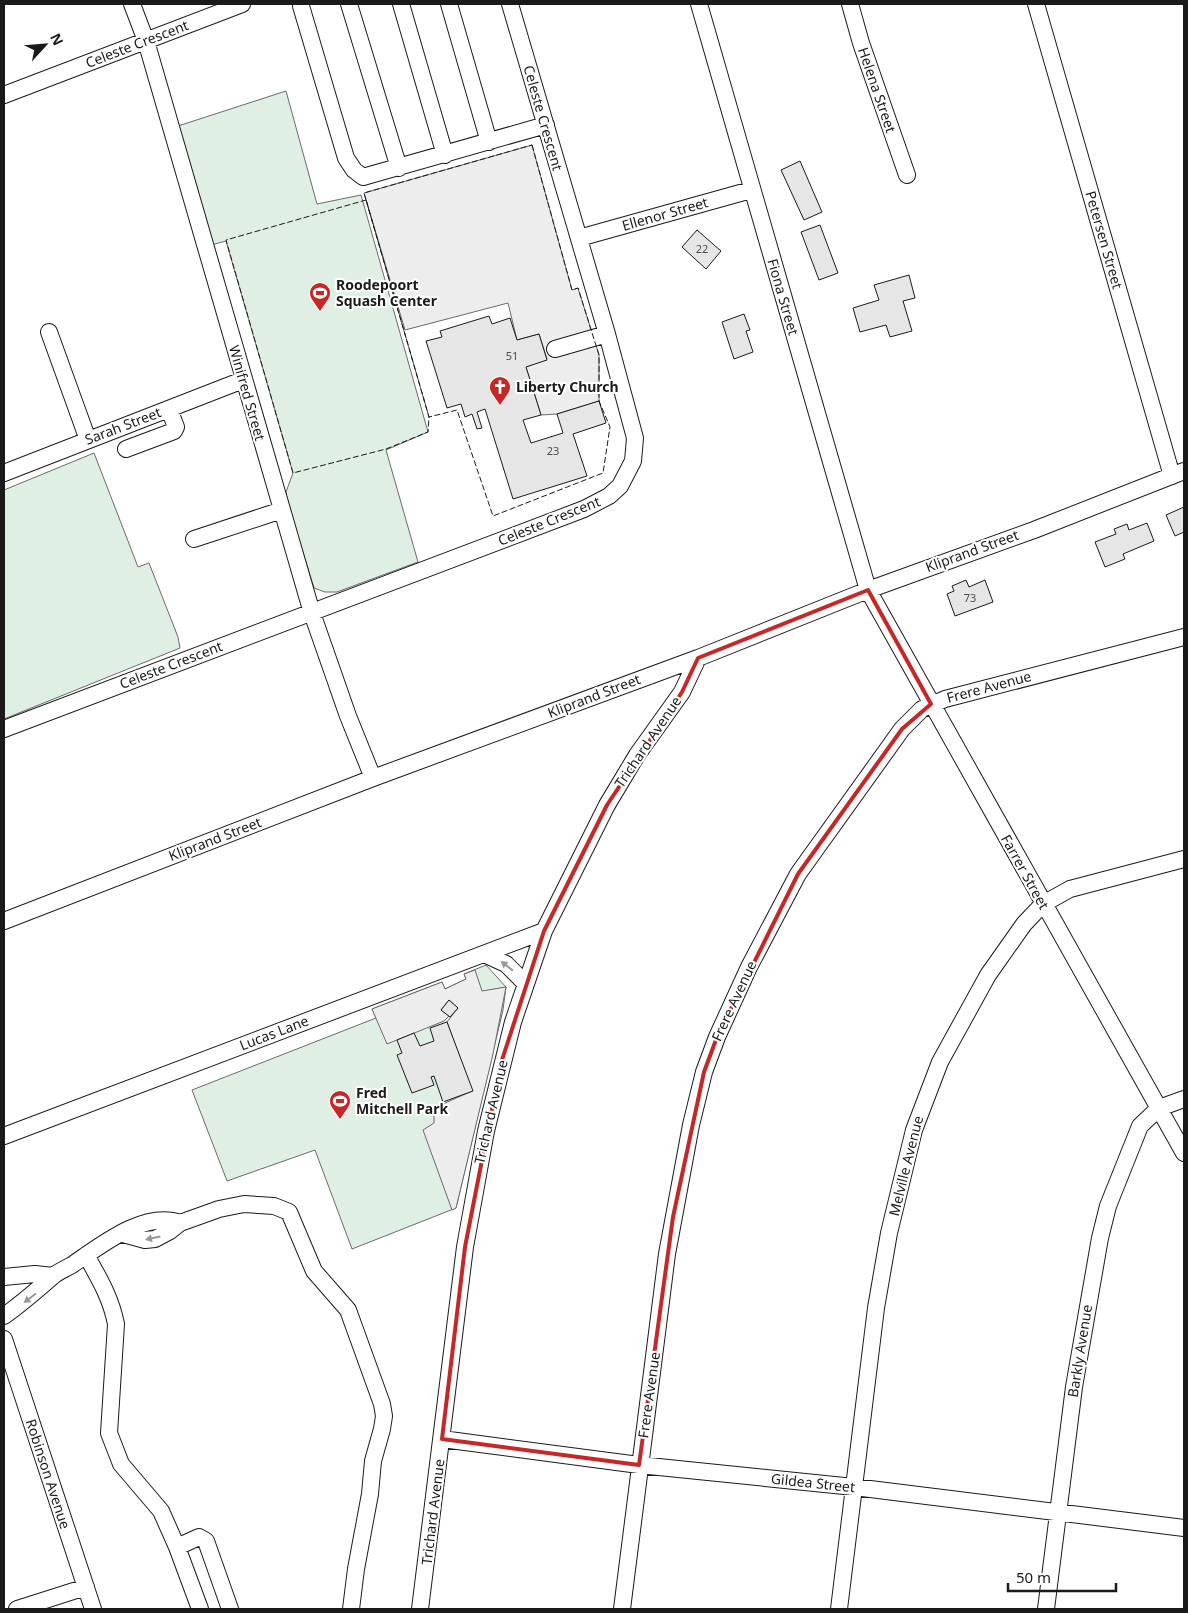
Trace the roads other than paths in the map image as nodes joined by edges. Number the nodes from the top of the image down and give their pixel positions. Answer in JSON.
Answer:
{"nodes":[{"id":1,"x":132,"y":4,"type":"edge"},
{"id":2,"x":242,"y":4,"type":"edge"},
{"id":3,"x":349,"y":4,"type":"edge"},
{"id":4,"x":401,"y":4,"type":"edge"},
{"id":5,"x":449,"y":4,"type":"edge"},
{"id":6,"x":510,"y":4,"type":"edge"},
{"id":7,"x":698,"y":4,"type":"edge"},
{"id":8,"x":850,"y":4,"type":"edge"},
{"id":9,"x":1036,"y":4,"type":"edge"},
{"id":10,"x":301,"y":6,"type":"dead end"},
{"id":11,"x":146,"y":41,"type":"junction"},
{"id":12,"x":4,"y":96,"type":"edge"},
{"id":13,"x":546,"y":126,"type":"junction"},
{"id":14,"x":489,"y":142,"type":"junction"},
{"id":15,"x":445,"y":155,"type":"junction"},
{"id":16,"x":399,"y":168,"type":"junction"},
{"id":17,"x":907,"y":175,"type":"dead end"},
{"id":18,"x":751,"y":190,"type":"junction"},
{"id":19,"x":579,"y":238,"type":"junction"},
{"id":20,"x":49,"y":332,"type":"dead end"},
{"id":21,"x":607,"y":334,"type":"junction"},
{"id":22,"x":555,"y":349,"type":"dead end"},
{"id":23,"x":243,"y":380,"type":"junction"},
{"id":24,"x":169,"y":408,"type":"junction"},
{"id":25,"x":88,"y":440,"type":"junction"},
{"id":26,"x":126,"y":449,"type":"dead end"},
{"id":27,"x":4,"y":473,"type":"edge"},
{"id":28,"x":1178,"y":473,"type":"edge"},
{"id":29,"x":282,"y":510,"type":"junction"},
{"id":30,"x":194,"y":540,"type":"dead end"},
{"id":31,"x":868,"y":590,"type":"junction"},
{"id":32,"x":312,"y":613,"type":"junction"},
{"id":33,"x":1184,"y":637,"type":"edge"},
{"id":34,"x":698,"y":658,"type":"junction"},
{"id":35,"x":931,"y":704,"type":"junction"},
{"id":36,"x":4,"y":729,"type":"edge"},
{"id":37,"x":373,"y":778,"type":"junction"},
{"id":38,"x":1184,"y":859,"type":"edge"},
{"id":39,"x":1043,"y":904,"type":"junction"},
{"id":40,"x":4,"y":920,"type":"edge"},
{"id":41,"x":544,"y":931,"type":"junction"},
{"id":42,"x":484,"y":954,"type":"junction"},
{"id":43,"x":526,"y":984,"type":"junction"},
{"id":44,"x":1184,"y":1099,"type":"edge"},
{"id":45,"x":1160,"y":1108,"type":"junction"},
{"id":46,"x":4,"y":1136,"type":"edge"},
{"id":47,"x":1184,"y":1153,"type":"edge"},
{"id":48,"x":86,"y":1256,"type":"junction"},
{"id":49,"x":53,"y":1276,"type":"junction"},
{"id":50,"x":4,"y":1277,"type":"edge"},
{"id":51,"x":4,"y":1316,"type":"edge"},
{"id":52,"x":4,"y":1339,"type":"edge"},
{"id":53,"x":442,"y":1439,"type":"junction"},
{"id":54,"x":639,"y":1465,"type":"junction"},
{"id":55,"x":854,"y":1487,"type":"junction"},
{"id":56,"x":1059,"y":1513,"type":"junction"},
{"id":57,"x":1184,"y":1528,"type":"edge"},
{"id":58,"x":177,"y":1547,"type":"junction"},
{"id":59,"x":86,"y":1587,"type":"junction"},
{"id":60,"x":17,"y":1609,"type":"edge"},
{"id":61,"x":93,"y":1609,"type":"edge"},
{"id":62,"x":200,"y":1609,"type":"edge"},
{"id":63,"x":230,"y":1609,"type":"edge"},
{"id":64,"x":351,"y":1609,"type":"edge"},
{"id":65,"x":420,"y":1609,"type":"edge"},
{"id":66,"x":622,"y":1609,"type":"edge"},
{"id":67,"x":839,"y":1609,"type":"edge"},
{"id":68,"x":1046,"y":1609,"type":"edge"}],
"edges":[{"from":1,"to":11,"type":"street","name":"Winifred Street"},
{"from":2,"to":11,"type":"street","name":"Celeste Crescent"},
{"from":3,"to":16,"type":"street"},
{"from":4,"to":15,"type":"street"},
{"from":5,"to":14,"type":"street"},
{"from":6,"to":13,"type":"street","name":"Celeste Crescent"},
{"from":7,"to":18,"type":"street","name":"Fiona Street"},
{"from":8,"to":17,"type":"street","name":"Helena Street"},
{"from":9,"to":28,"type":"street","name":"Petersen Street"},
{"from":10,"to":16,"type":"street"},
{"from":11,"to":12,"type":"street","name":"Celeste Crescent"},
{"from":11,"to":23,"type":"street","name":"Winifred Street"},
{"from":13,"to":14,"type":"street"},
{"from":13,"to":19,"type":"street","name":"Celeste Crescent"},
{"from":14,"to":15,"type":"street"},
{"from":15,"to":16,"type":"street"},
{"from":18,"to":19,"type":"street","name":"Ellenor Street"},
{"from":18,"to":31,"type":"street","name":"Fiona Street"},
{"from":19,"to":21,"type":"street","name":"Celeste Crescent"},
{"from":20,"to":25,"type":"street"},
{"from":21,"to":22,"type":"street"},
{"from":21,"to":32,"type":"street","name":"Celeste Crescent"},
{"from":23,"to":24,"type":"street","name":"Sarah Street"},
{"from":23,"to":29,"type":"street","name":"Winifred Street"},
{"from":24,"to":25,"type":"street","name":"Sarah Street"},
{"from":24,"to":26,"type":"street"},
{"from":25,"to":27,"type":"street","name":"Sarah Street"},
{"from":28,"to":31,"type":"street","name":"Kliprand Street"},
{"from":29,"to":30,"type":"street"},
{"from":29,"to":32,"type":"street","name":"Winifred Street"},
{"from":31,"to":34,"type":"street","name":"Kliprand Street"},
{"from":31,"to":35,"type":"street","name":"Farrer Street"},
{"from":32,"to":36,"type":"street","name":"Celeste Crescent"},
{"from":32,"to":37,"type":"street","name":"Winifred Street"},
{"from":33,"to":35,"type":"street","name":"Frere Avenue"},
{"from":34,"to":37,"type":"street","name":"Kliprand Street"},
{"from":34,"to":41,"type":"street","name":"Trichard Avenue"},
{"from":35,"to":39,"type":"street","name":"Farrer Street"},
{"from":35,"to":54,"type":"street","name":"Frere Avenue"},
{"from":37,"to":40,"type":"street","name":"Kliprand Street"},
{"from":38,"to":39,"type":"street","name":"Melville Avenue"},
{"from":39,"to":45,"type":"street","name":"Farrer Street"},
{"from":39,"to":55,"type":"street","name":"Melville Avenue"},
{"from":41,"to":42,"type":"street","name":"Lucas Lane"},
{"from":41,"to":43,"type":"street","name":"Trichard Avenue"},
{"from":43,"to":42,"type":"street","one_way":true},
{"from":42,"to":46,"type":"street","name":"Lucas Lane"},
{"from":43,"to":53,"type":"street","name":"Trichard Avenue"},
{"from":44,"to":45,"type":"street"},
{"from":45,"to":47,"type":"street","name":"Farrer Street"},
{"from":45,"to":56,"type":"street","name":"Barkly Avenue"},
{"from":48,"to":49,"type":"street"},
{"from":48,"to":58,"type":"street"},
{"from":48,"to":64,"type":"street"},
{"from":49,"to":50,"type":"street"},
{"from":49,"to":51,"type":"street","one_way":true},
{"from":52,"to":59,"type":"street","name":"Robinson Avenue"},
{"from":53,"to":54,"type":"street","name":"Gildea Street"},
{"from":53,"to":65,"type":"street","name":"Trichard Avenue"},
{"from":54,"to":55,"type":"street","name":"Gildea Street"},
{"from":54,"to":66,"type":"street","name":"Frere Avenue"},
{"from":55,"to":56,"type":"street","name":"Gildea Street"},
{"from":55,"to":67,"type":"street","name":"Melville Avenue"},
{"from":56,"to":57,"type":"street","name":"Gildea Street"},
{"from":56,"to":68,"type":"street","name":"Barkly Avenue"},
{"from":58,"to":62,"type":"street"},
{"from":58,"to":63,"type":"street"},
{"from":59,"to":60,"type":"street"},
{"from":59,"to":61,"type":"street","name":"Robinson Avenue"}]}
